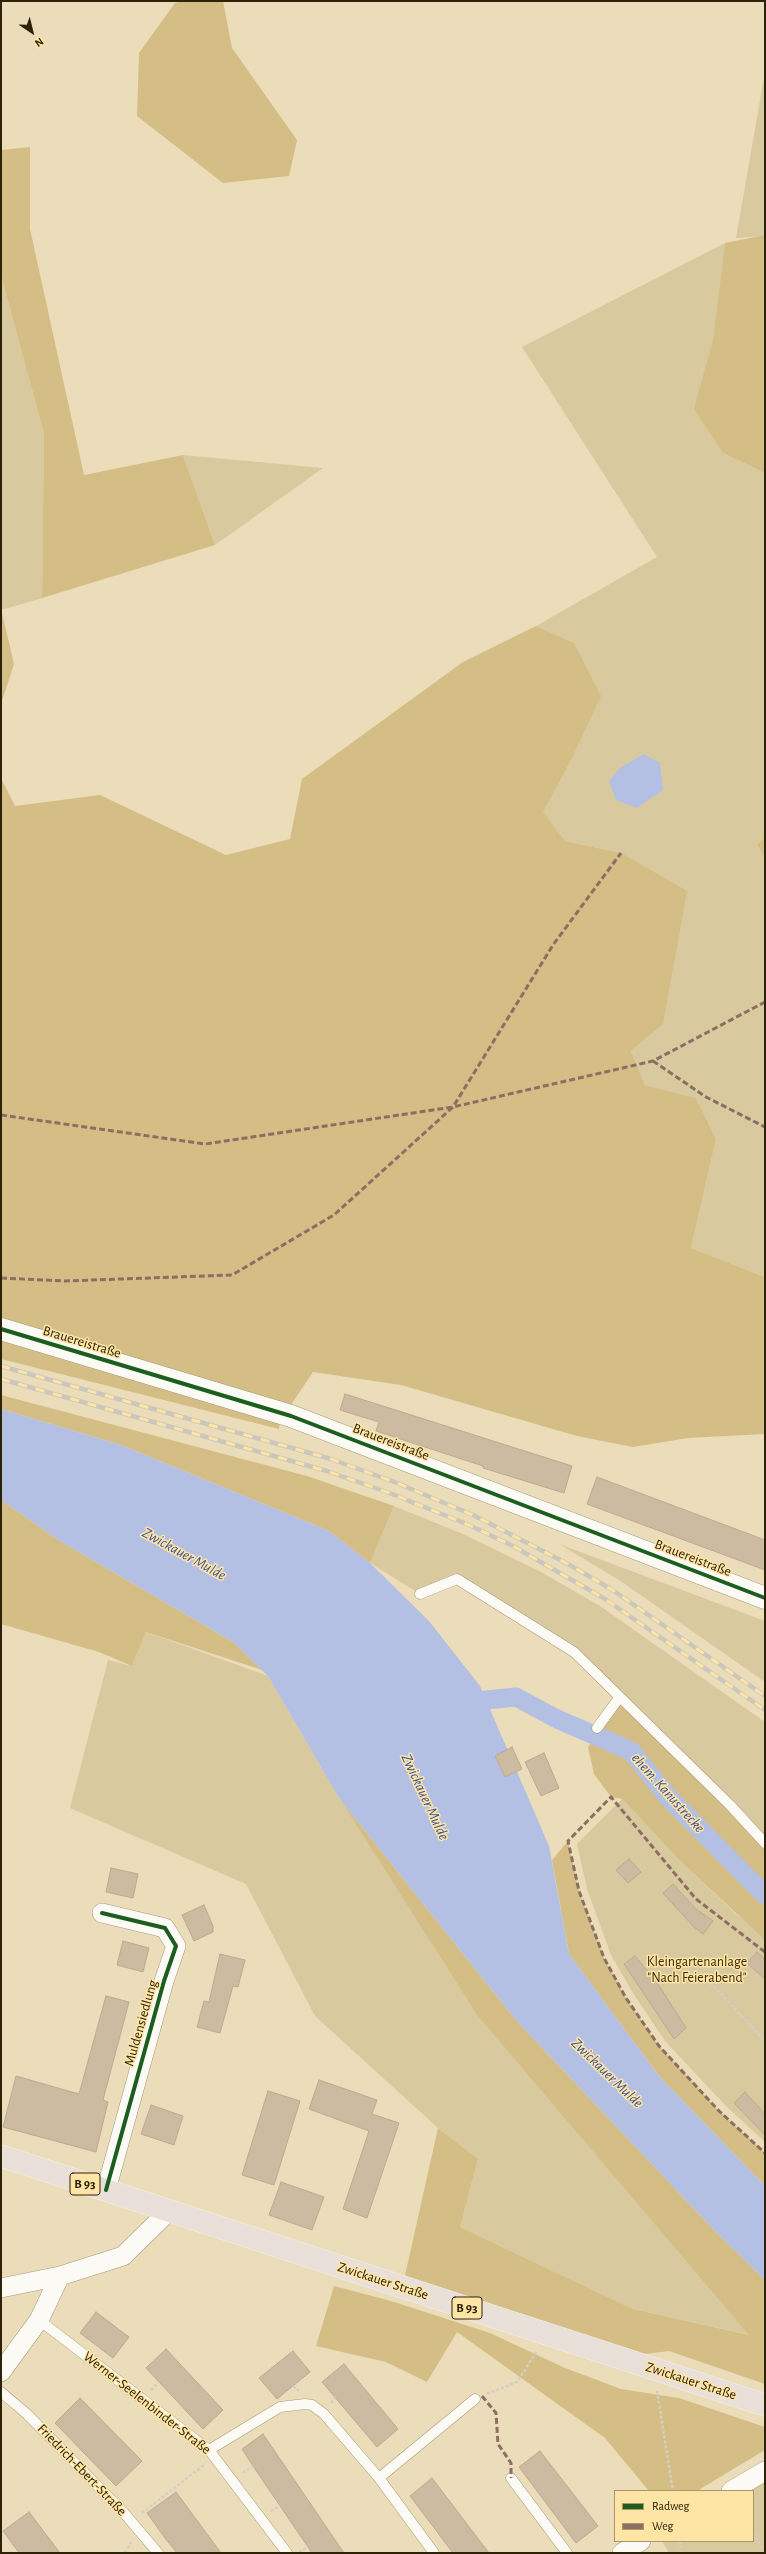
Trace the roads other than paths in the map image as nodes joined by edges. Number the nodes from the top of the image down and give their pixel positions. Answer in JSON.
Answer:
{"nodes":[{"id":1,"x":1,"y":1329,"type":"edge"},
{"id":2,"x":420,"y":1594,"type":"dead end"},
{"id":3,"x":765,"y":1598,"type":"edge"},
{"id":4,"x":619,"y":1698,"type":"junction"},
{"id":5,"x":597,"y":1728,"type":"dead end"},
{"id":6,"x":765,"y":1843,"type":"edge"},
{"id":7,"x":102,"y":1913,"type":"dead end"},
{"id":8,"x":1,"y":2156,"type":"edge"},
{"id":9,"x":106,"y":2190,"type":"junction"},
{"id":10,"x":169,"y":2211,"type":"junction"},
{"id":11,"x":60,"y":2276,"type":"junction"},
{"id":12,"x":1,"y":2288,"type":"edge"},
{"id":13,"x":39,"y":2320,"type":"junction"},
{"id":14,"x":1,"y":2372,"type":"edge"},
{"id":15,"x":1,"y":2392,"type":"edge"},
{"id":16,"x":475,"y":2399,"type":"road end"},
{"id":17,"x":765,"y":2405,"type":"edge"},
{"id":18,"x":209,"y":2450,"type":"junction"},
{"id":19,"x":765,"y":2471,"type":"edge"},
{"id":20,"x":379,"y":2478,"type":"junction"},
{"id":21,"x":511,"y":2478,"type":"dead end"},
{"id":22,"x":733,"y":2490,"type":"edge"},
{"id":23,"x":639,"y":2542,"type":"edge"},
{"id":24,"x":158,"y":2553,"type":"edge"},
{"id":25,"x":287,"y":2553,"type":"edge"},
{"id":26,"x":434,"y":2553,"type":"edge"},
{"id":27,"x":567,"y":2553,"type":"edge"},
{"id":28,"x":622,"y":2553,"type":"edge"}],
"edges":[{"from":1,"to":3,"type":"street","name":"Brauereistraße"},
{"from":2,"to":4,"type":"lane"},
{"from":4,"to":5,"type":"lane"},
{"from":4,"to":6,"type":"lane"},
{"from":7,"to":9,"type":"street","name":"Muldensiedlung"},
{"from":8,"to":9,"type":"main road","name":"Zwickauer Straße","number":"B 93"},
{"from":9,"to":10,"type":"main road","name":"Zwickauer Straße","number":"B 93"},
{"from":10,"to":11,"type":"street"},
{"from":10,"to":17,"type":"main road","name":"Zwickauer Straße","number":"B 93"},
{"from":11,"to":12,"type":"street"},
{"from":11,"to":13,"type":"street"},
{"from":13,"to":14,"type":"street"},
{"from":13,"to":18,"type":"lane","name":"Werner-Seelenbinder-Straße"},
{"from":15,"to":24,"type":"lane","name":"Friedrich-Ebert-Straße"},
{"from":16,"to":20,"type":"lane"},
{"from":18,"to":20,"type":"lane"},
{"from":18,"to":25,"type":"lane","name":"Werner-Seelenbinder-Straße"},
{"from":19,"to":22,"type":"street"},
{"from":20,"to":26,"type":"lane"},
{"from":21,"to":27,"type":"lane"},
{"from":23,"to":28,"type":"street"}]}
